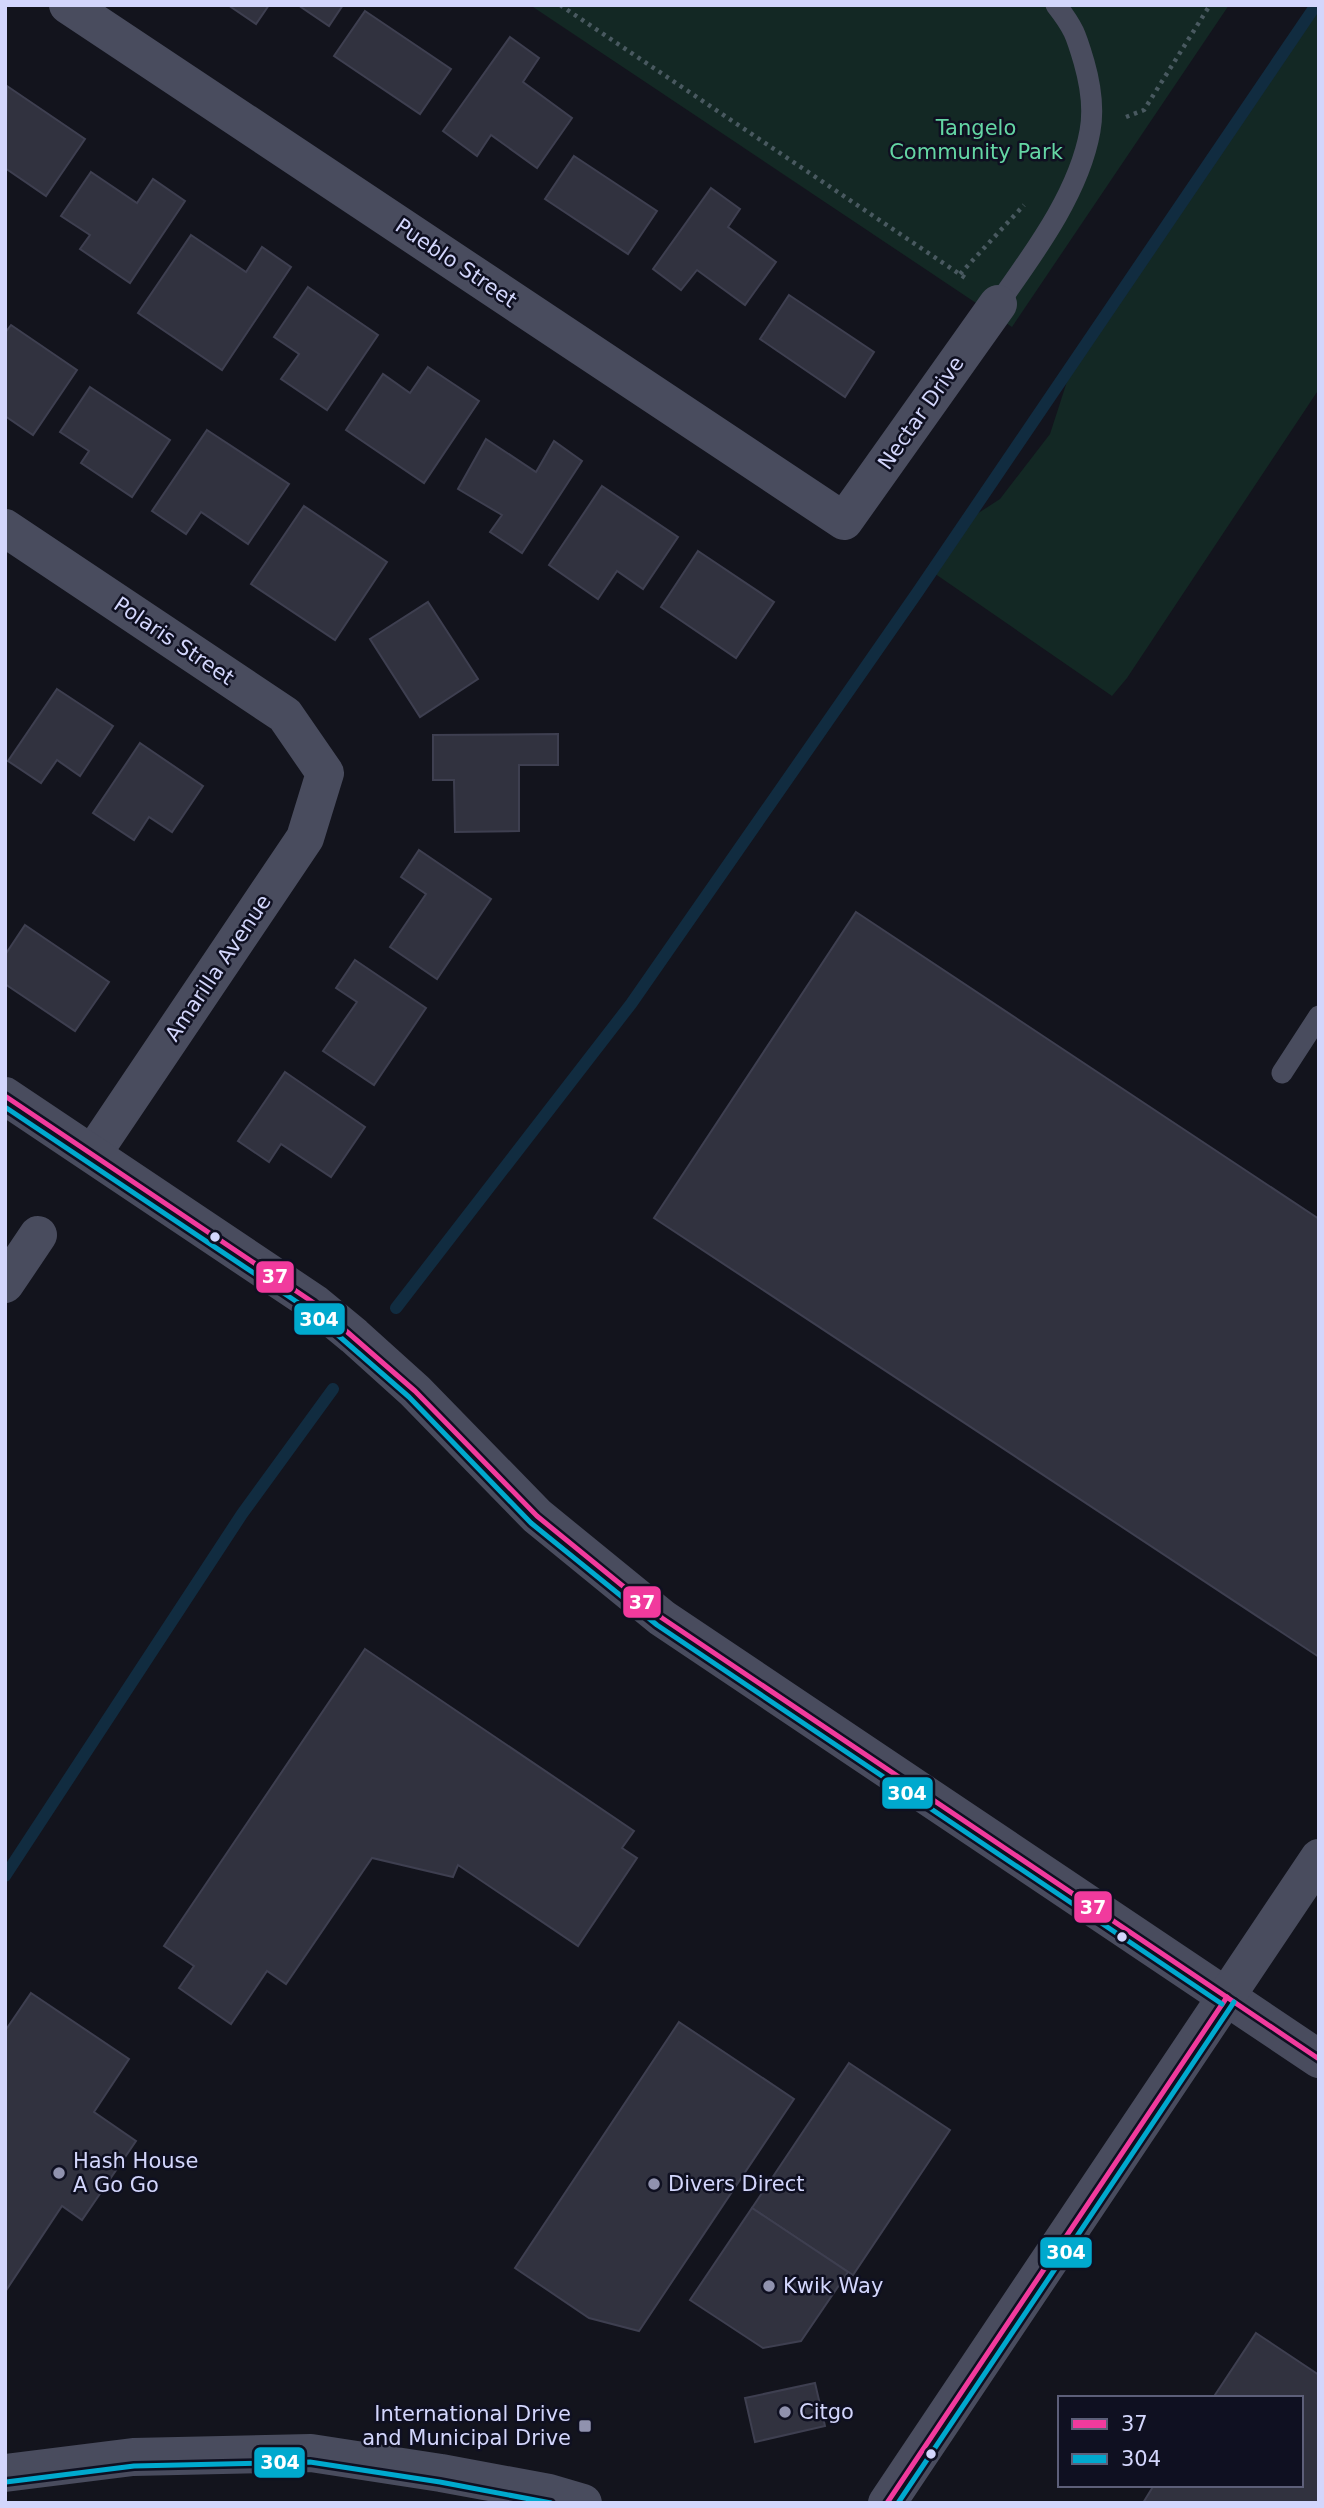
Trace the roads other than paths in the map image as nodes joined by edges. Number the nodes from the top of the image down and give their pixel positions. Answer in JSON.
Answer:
{"nodes":[{"id":1,"x":68,"y":5,"type":"edge"},
{"id":2,"x":1056,"y":5,"type":"edge"},
{"id":3,"x":987,"y":295,"type":"joint"},
{"id":4,"x":844,"y":521,"type":"joint"},
{"id":5,"x":5,"y":528,"type":"edge"},
{"id":6,"x":325,"y":773,"type":"joint"},
{"id":7,"x":1319,"y":1016,"type":"edge"},
{"id":8,"x":1282,"y":1073,"type":"dead end"},
{"id":9,"x":5,"y":1096,"type":"edge"},
{"id":10,"x":93,"y":1153,"type":"junction"},
{"id":11,"x":38,"y":1235,"type":"dead end"},
{"id":12,"x":5,"y":1284,"type":"edge"},
{"id":13,"x":1319,"y":1858,"type":"edge"},
{"id":14,"x":1227,"y":1997,"type":"junction"},
{"id":15,"x":1319,"y":2059,"type":"edge"},
{"id":16,"x":5,"y":2473,"type":"edge"},
{"id":17,"x":583,"y":2503,"type":"edge"},
{"id":18,"x":887,"y":2503,"type":"edge"}],
"edges":[{"from":1,"to":4,"type":"street","name":"Pueblo Street"},
{"from":2,"to":3,"type":"lane"},
{"from":3,"to":4,"type":"street","name":"Nectar Drive"},
{"from":5,"to":6,"type":"street","name":"Polaris Street"},
{"from":6,"to":10,"type":"street","name":"Amarilla Avenue"},
{"from":7,"to":8,"type":"lane"},
{"from":9,"to":10,"type":"street"},
{"from":10,"to":14,"type":"street"},
{"from":11,"to":12,"type":"street"},
{"from":13,"to":14,"type":"street"},
{"from":14,"to":15,"type":"street"},
{"from":14,"to":18,"type":"street"},
{"from":16,"to":17,"type":"street"}]}
